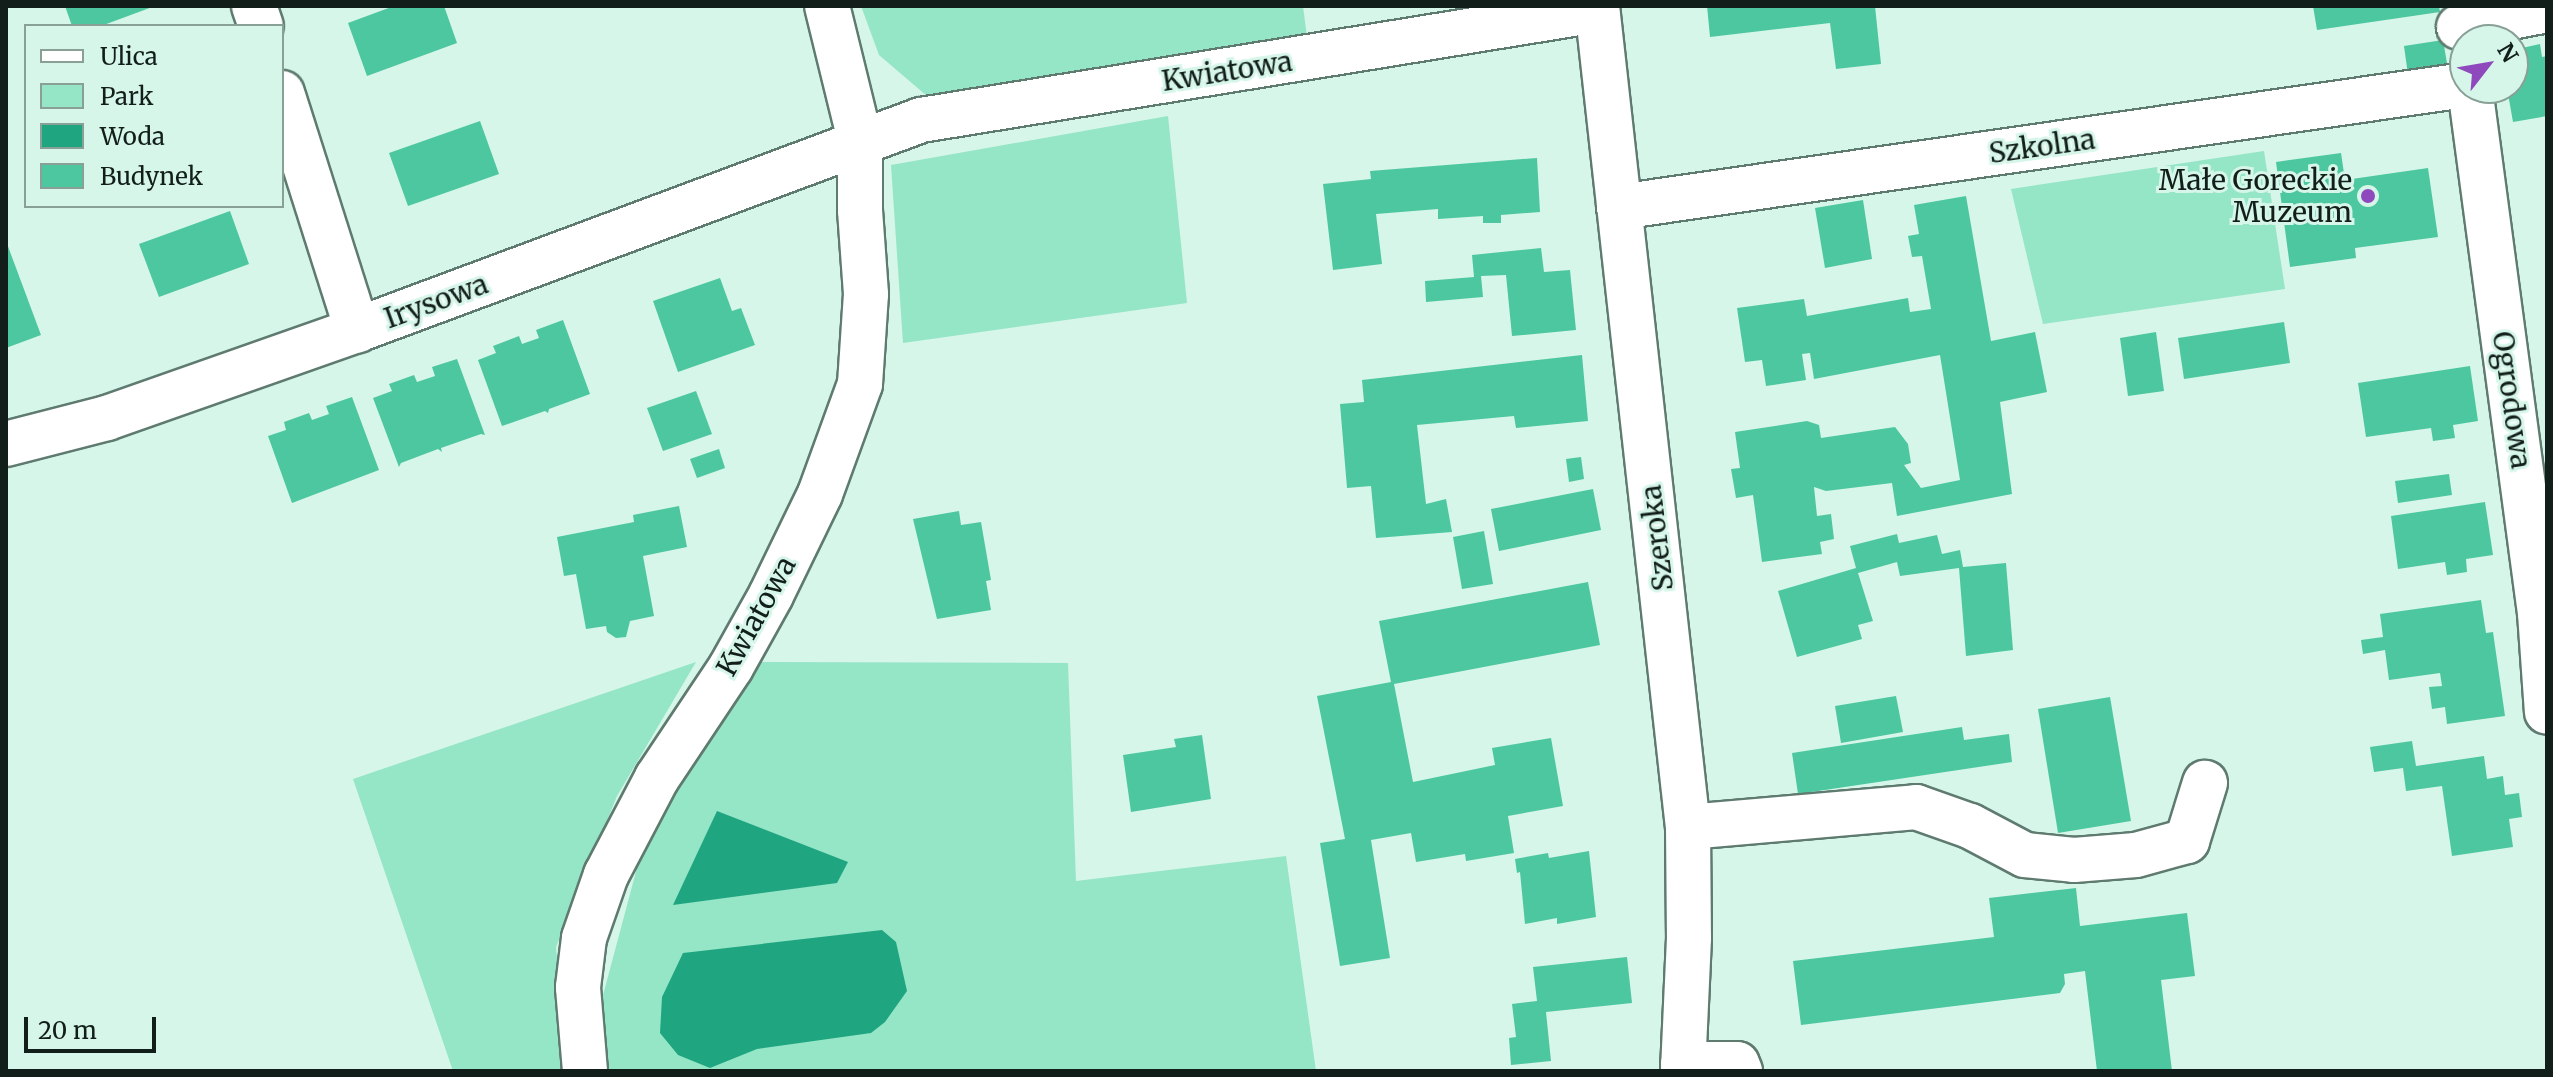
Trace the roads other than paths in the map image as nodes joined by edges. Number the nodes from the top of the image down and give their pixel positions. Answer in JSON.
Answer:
{"nodes":[{"id":1,"x":827,"y":6,"type":"edge"},
{"id":2,"x":1597,"y":8,"type":"edge"},
{"id":3,"x":2547,"y":10,"type":"edge"},
{"id":4,"x":2492,"y":24,"type":"edge"},
{"id":5,"x":2449,"y":89,"type":"edge"},
{"id":6,"x":284,"y":99,"type":"edge"},
{"id":7,"x":2469,"y":104,"type":"edge"},
{"id":8,"x":860,"y":140,"type":"junction"},
{"id":9,"x":1619,"y":207,"type":"junction"},
{"id":10,"x":357,"y":330,"type":"junction"},
{"id":11,"x":6,"y":444,"type":"edge"},
{"id":12,"x":2547,"y":712,"type":"edge"},
{"id":13,"x":2205,"y":783,"type":"dead end"},
{"id":14,"x":1688,"y":827,"type":"junction"},
{"id":15,"x":1683,"y":1068,"type":"edge"},
{"id":16,"x":585,"y":1071,"type":"edge"},
{"id":17,"x":1740,"y":1071,"type":"edge"}],
"edges":[{"from":1,"to":8,"type":"street","name":"Kwiatowa"},
{"from":2,"to":8,"type":"street","name":"Kwiatowa"},
{"from":2,"to":9,"type":"street","name":"Szeroka"},
{"from":3,"to":4,"type":"street"},
{"from":5,"to":9,"type":"street","name":"Szkolna"},
{"from":6,"to":10,"type":"street"},
{"from":7,"to":12,"type":"street","name":"Ogrodowa"},
{"from":8,"to":10,"type":"street","name":"Irysowa"},
{"from":8,"to":16,"type":"street","name":"Kwiatowa"},
{"from":9,"to":14,"type":"street","name":"Szeroka"},
{"from":10,"to":11,"type":"street","name":"Irysowa"},
{"from":13,"to":14,"type":"street"},
{"from":14,"to":15,"type":"street","name":"Szeroka"},
{"from":15,"to":17,"type":"street"}]}
